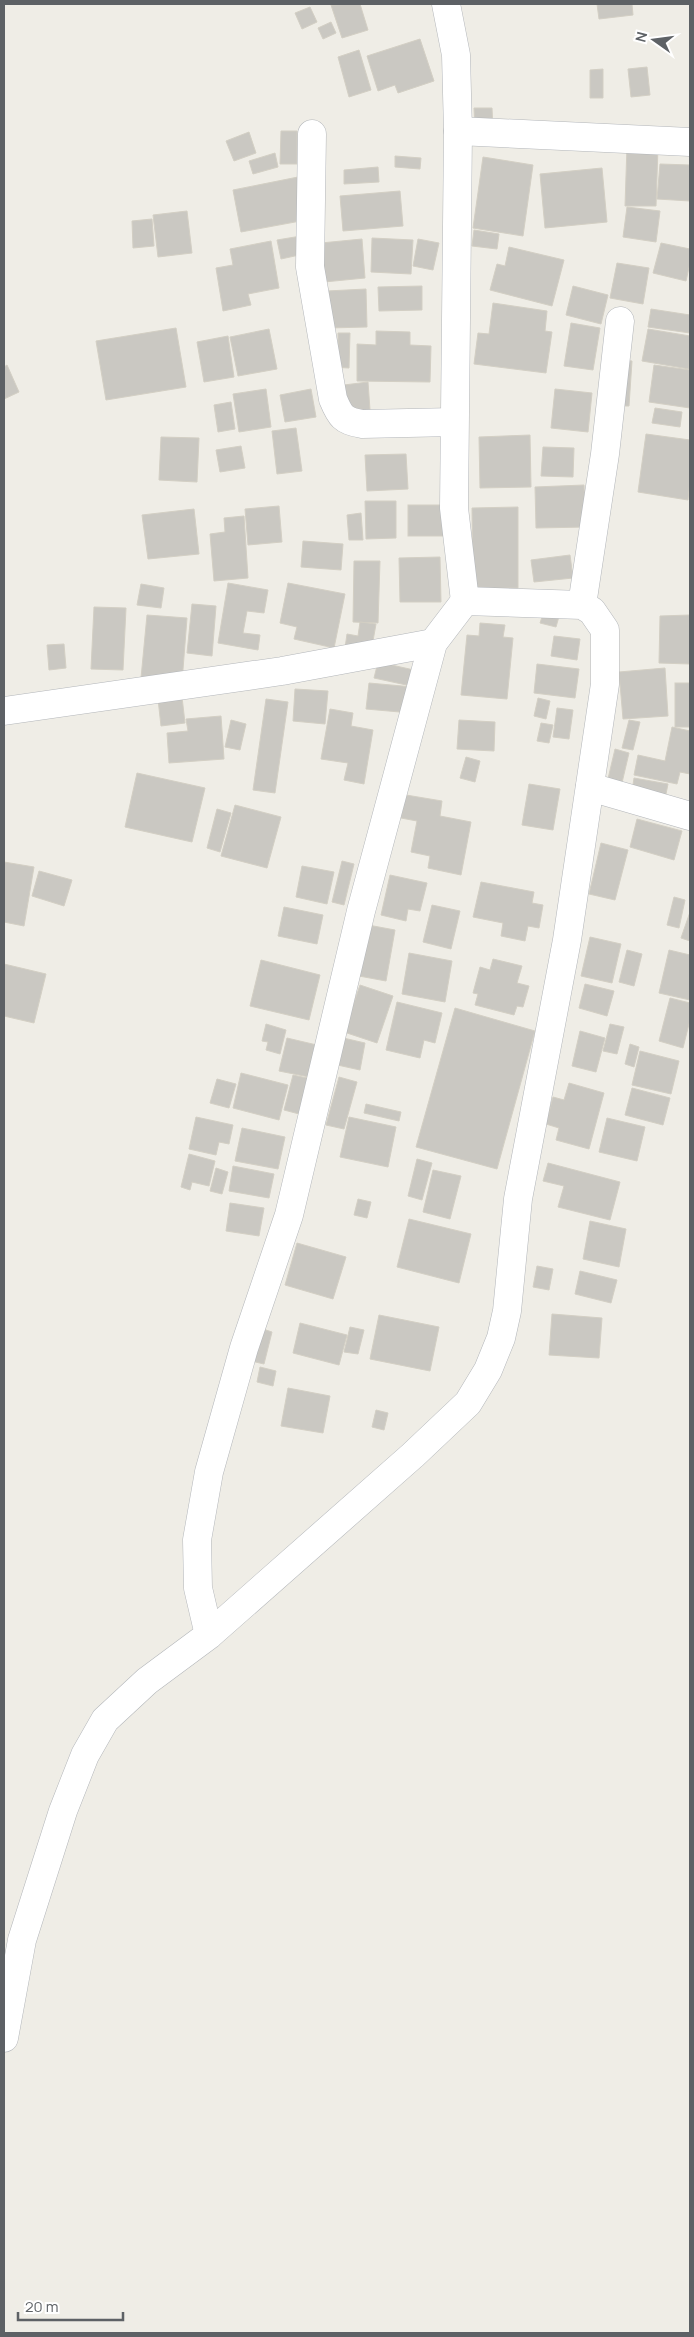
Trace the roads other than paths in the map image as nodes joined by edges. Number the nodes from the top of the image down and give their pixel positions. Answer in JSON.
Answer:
{"nodes":[{"id":1,"x":446,"y":4,"type":"edge"},
{"id":2,"x":458,"y":131,"type":"junction"},
{"id":3,"x":312,"y":134,"type":"dead end"},
{"id":4,"x":690,"y":142,"type":"edge"},
{"id":5,"x":620,"y":321,"type":"dead end"},
{"id":6,"x":454,"y":422,"type":"junction"},
{"id":7,"x":465,"y":601,"type":"junction"},
{"id":8,"x":582,"y":605,"type":"junction"},
{"id":9,"x":433,"y":643,"type":"junction"},
{"id":10,"x":4,"y":711,"type":"edge"},
{"id":11,"x":590,"y":787,"type":"junction"},
{"id":12,"x":690,"y":816,"type":"edge"},
{"id":13,"x":209,"y":1635,"type":"junction"},
{"id":14,"x":4,"y":2038,"type":"edge"}],
"edges":[{"from":1,"to":2,"type":"street"},
{"from":2,"to":4,"type":"street"},
{"from":2,"to":6,"type":"street"},
{"from":3,"to":6,"type":"street"},
{"from":5,"to":8,"type":"street"},
{"from":6,"to":7,"type":"street"},
{"from":7,"to":8,"type":"street"},
{"from":7,"to":9,"type":"street"},
{"from":8,"to":11,"type":"street"},
{"from":9,"to":10,"type":"street"},
{"from":9,"to":13,"type":"street"},
{"from":11,"to":12,"type":"street"},
{"from":11,"to":13,"type":"street"},
{"from":13,"to":14,"type":"street"}]}
